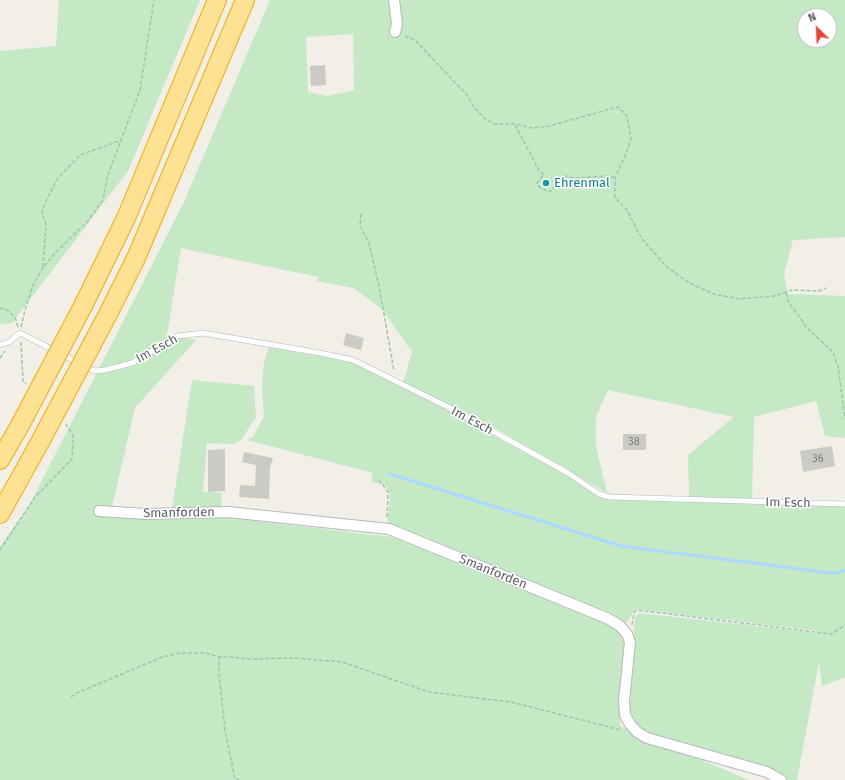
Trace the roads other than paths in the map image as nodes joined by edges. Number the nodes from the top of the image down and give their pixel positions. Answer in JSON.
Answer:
{"nodes":[{"id":1,"x":218,"y":0,"type":"edge"},
{"id":2,"x":245,"y":0,"type":"edge"},
{"id":3,"x":394,"y":0,"type":"edge"},
{"id":4,"x":395,"y":32,"type":"road end"},
{"id":5,"x":0,"y":346,"type":"edge"},
{"id":6,"x":0,"y":460,"type":"edge"},
{"id":7,"x":845,"y":504,"type":"edge"},
{"id":8,"x":99,"y":510,"type":"dead end"},
{"id":9,"x":0,"y":514,"type":"edge"},
{"id":10,"x":781,"y":780,"type":"edge"}],
"edges":[{"from":1,"to":6,"type":"highway","bridge":true},
{"from":2,"to":9,"type":"highway","bridge":true},
{"from":3,"to":4,"type":"street"},
{"from":5,"to":7,"type":"lane","name":"Im Esch"},
{"from":8,"to":10,"type":"street","name":"Smanforden"}]}
